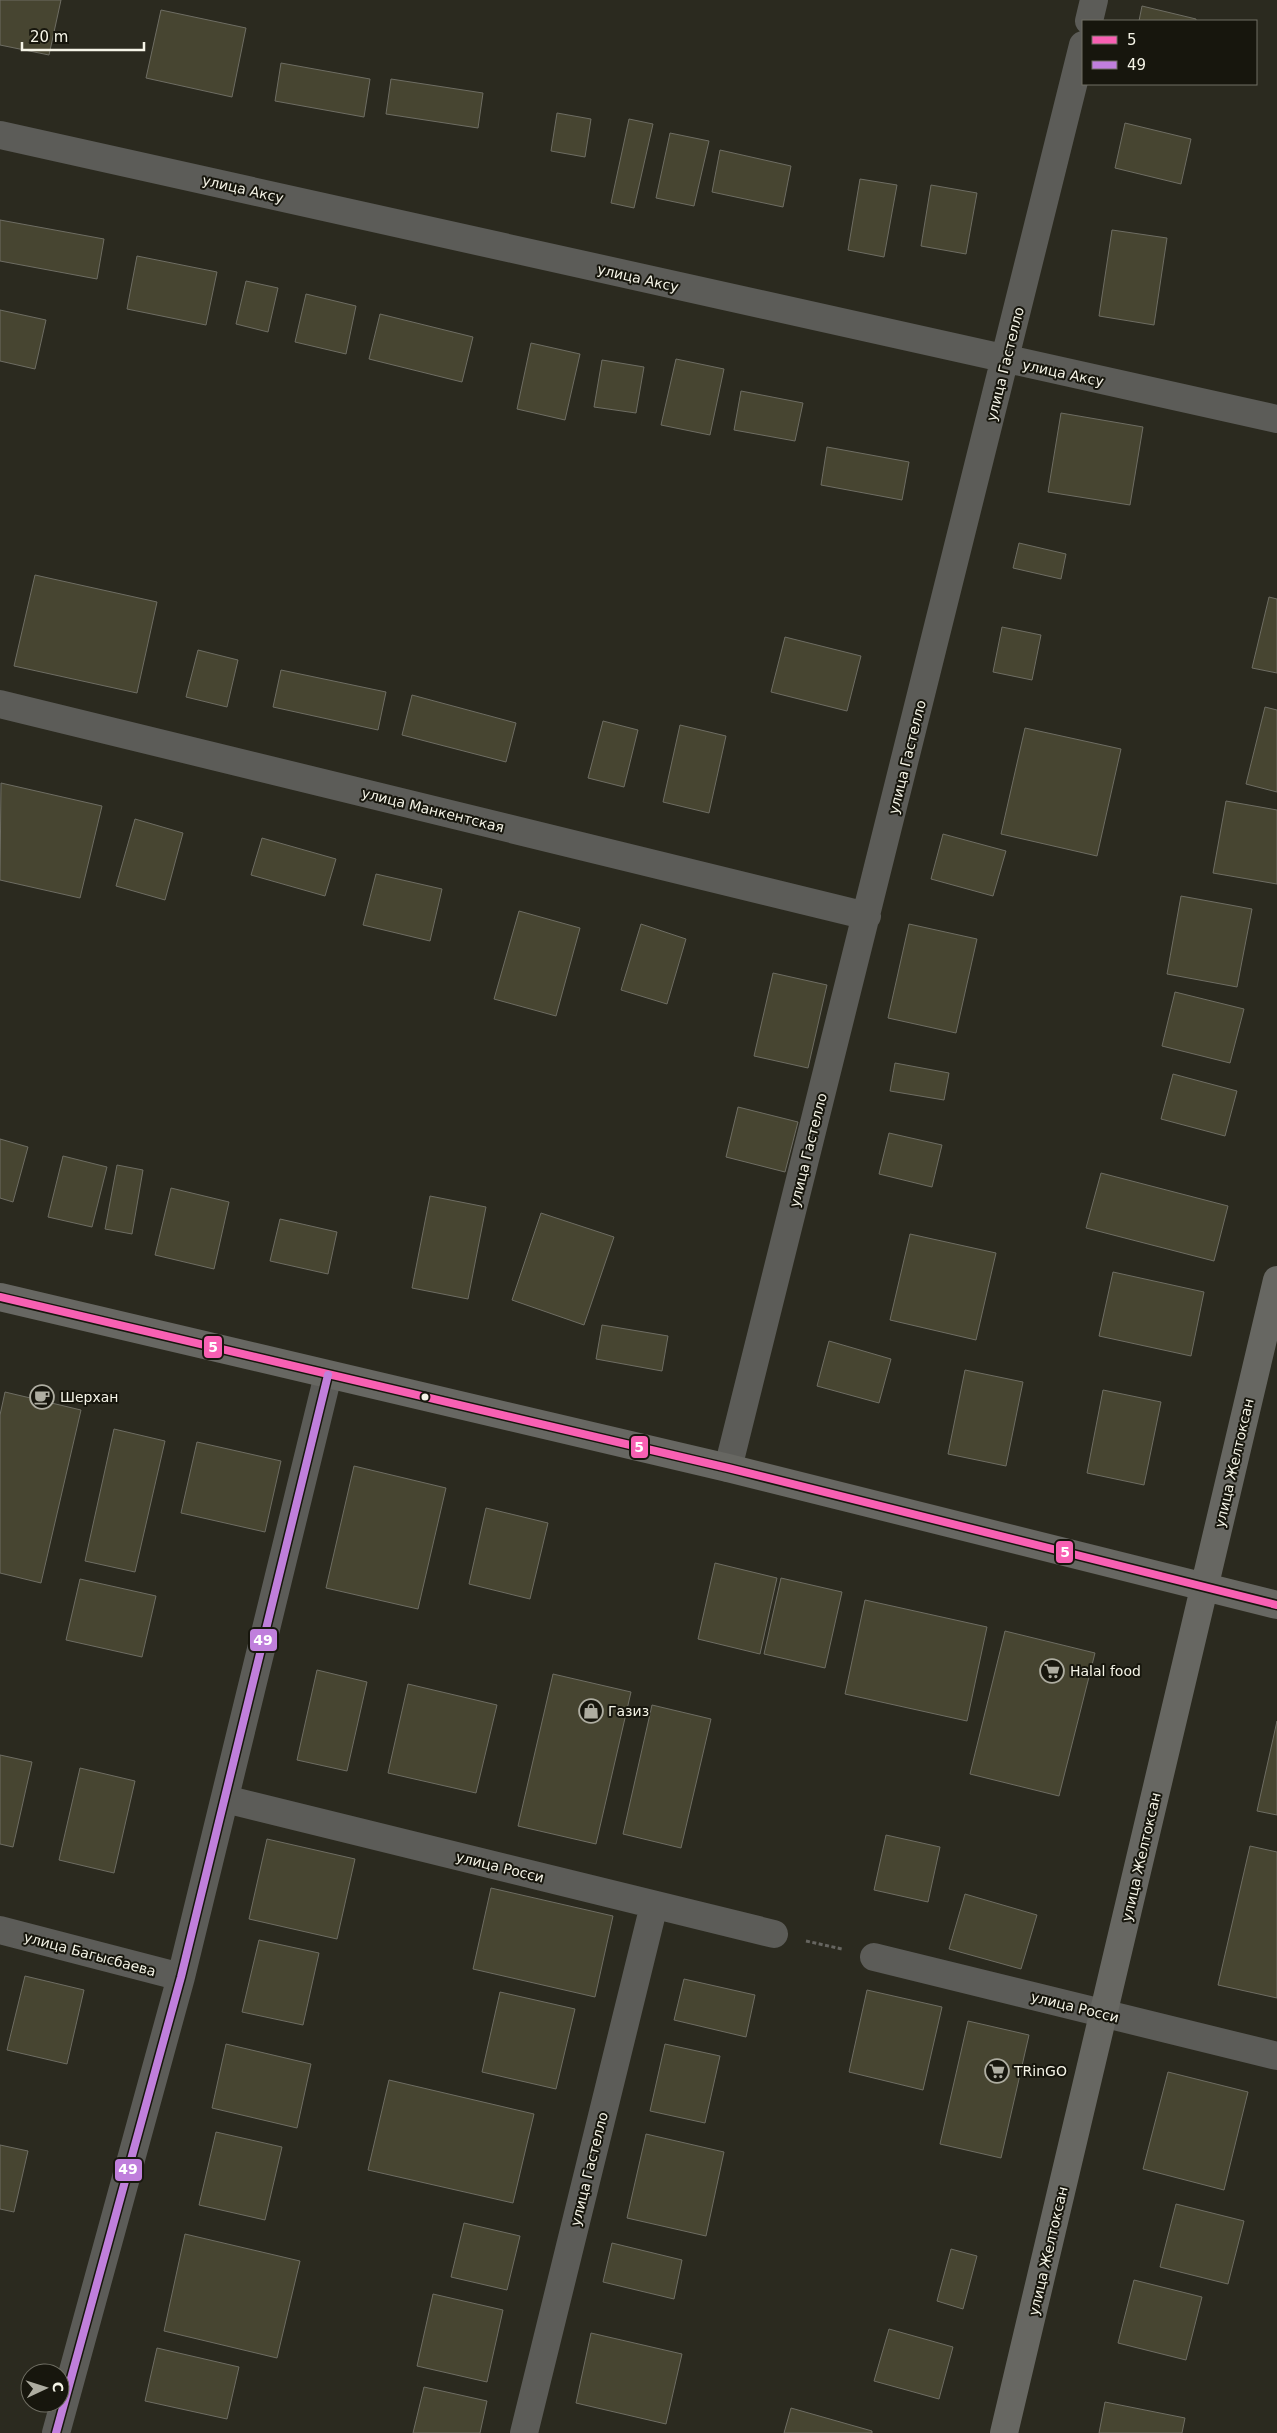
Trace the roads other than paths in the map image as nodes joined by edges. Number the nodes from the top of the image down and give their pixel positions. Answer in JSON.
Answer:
{"nodes":[{"id":1,"x":1094,"y":0,"type":"edge"},
{"id":2,"x":1089,"y":20,"type":"edge"},
{"id":3,"x":1082,"y":49,"type":"edge"},
{"id":4,"x":0,"y":135,"type":"edge"},
{"id":5,"x":1006,"y":360,"type":"junction"},
{"id":6,"x":1277,"y":419,"type":"edge"},
{"id":7,"x":0,"y":704,"type":"edge"},
{"id":8,"x":867,"y":916,"type":"junction"},
{"id":9,"x":1277,"y":1280,"type":"edge"},
{"id":10,"x":0,"y":1297,"type":"edge"},
{"id":11,"x":328,"y":1375,"type":"junction"},
{"id":12,"x":728,"y":1468,"type":"junction"},
{"id":13,"x":1205,"y":1587,"type":"junction"},
{"id":14,"x":1277,"y":1605,"type":"edge"},
{"id":15,"x":225,"y":1799,"type":"junction"},
{"id":16,"x":654,"y":1905,"type":"junction"},
{"id":17,"x":0,"y":1930,"type":"edge"},
{"id":18,"x":774,"y":1934,"type":"road end"},
{"id":19,"x":874,"y":1957,"type":"road end"},
{"id":20,"x":181,"y":1977,"type":"junction"},
{"id":21,"x":1104,"y":2014,"type":"junction"},
{"id":22,"x":1277,"y":2056,"type":"edge"},
{"id":23,"x":56,"y":2433,"type":"edge"},
{"id":24,"x":524,"y":2433,"type":"edge"},
{"id":25,"x":1004,"y":2433,"type":"edge"}],
"edges":[{"from":1,"to":2,"type":"street"},
{"from":3,"to":5,"type":"street","name":"улица Гастелло"},
{"from":4,"to":5,"type":"street","name":"улица Аксу"},
{"from":5,"to":6,"type":"street","name":"улица Аксу"},
{"from":5,"to":8,"type":"street","name":"улица Гастелло"},
{"from":7,"to":8,"type":"street","name":"улица Манкентская"},
{"from":8,"to":12,"type":"street","name":"улица Гастелло"},
{"from":9,"to":13,"type":"main road","name":"улица Желтоксан"},
{"from":10,"to":11,"type":"main road"},
{"from":11,"to":12,"type":"main road"},
{"from":11,"to":15,"type":"street"},
{"from":12,"to":13,"type":"main road"},
{"from":13,"to":14,"type":"main road"},
{"from":13,"to":21,"type":"main road","name":"улица Желтоксан"},
{"from":15,"to":16,"type":"street","name":"улица Росси"},
{"from":15,"to":20,"type":"street"},
{"from":16,"to":18,"type":"street","name":"улица Росси"},
{"from":16,"to":24,"type":"street","name":"улица Гастелло"},
{"from":17,"to":20,"type":"street","name":"улица Багысбаева"},
{"from":19,"to":21,"type":"street","name":"улица Росси"},
{"from":20,"to":23,"type":"street"},
{"from":21,"to":22,"type":"street","name":"улица Росси"},
{"from":21,"to":25,"type":"main road","name":"улица Желтоксан"}]}
